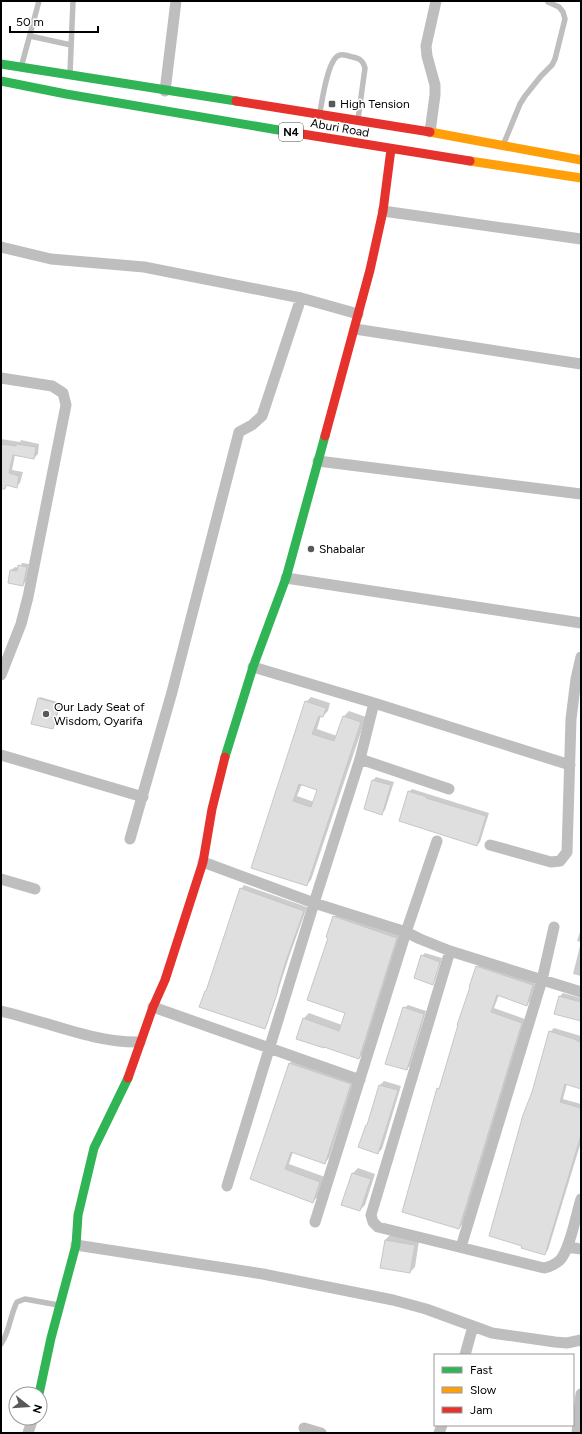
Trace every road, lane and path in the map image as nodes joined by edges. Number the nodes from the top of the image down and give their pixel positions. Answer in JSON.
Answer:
{"nodes":[{"id":1,"x":39,"y":1,"type":"edge"},
{"id":2,"x":73,"y":1,"type":"edge"},
{"id":3,"x":176,"y":1,"type":"edge"},
{"id":4,"x":436,"y":1,"type":"edge"},
{"id":5,"x":548,"y":2,"type":"edge"},
{"id":6,"x":30,"y":36,"type":"junction"},
{"id":7,"x":71,"y":45,"type":"junction"},
{"id":8,"x":1,"y":64,"type":"edge"},
{"id":9,"x":21,"y":67,"type":"junction"},
{"id":10,"x":70,"y":75,"type":"junction"},
{"id":11,"x":1,"y":81,"type":"edge"},
{"id":12,"x":165,"y":91,"type":"junction"},
{"id":13,"x":320,"y":115,"type":"junction"},
{"id":14,"x":358,"y":121,"type":"junction"},
{"id":15,"x":430,"y":132,"type":"junction"},
{"id":16,"x":503,"y":145,"type":"junction"},
{"id":17,"x":391,"y":149,"type":"junction"},
{"id":18,"x":581,"y":160,"type":"edge"},
{"id":19,"x":581,"y":178,"type":"edge"},
{"id":20,"x":383,"y":211,"type":"junction"},
{"id":21,"x":581,"y":239,"type":"edge"},
{"id":22,"x":1,"y":247,"type":"edge"},
{"id":23,"x":301,"y":298,"type":"junction"},
{"id":24,"x":358,"y":314,"type":"junction"},
{"id":25,"x":355,"y":329,"type":"junction"},
{"id":26,"x":581,"y":364,"type":"edge"},
{"id":27,"x":1,"y":378,"type":"edge"},
{"id":28,"x":318,"y":461,"type":"junction"},
{"id":29,"x":581,"y":494,"type":"edge"},
{"id":30,"x":286,"y":578,"type":"junction"},
{"id":31,"x":581,"y":623,"type":"edge"},
{"id":32,"x":581,"y":657,"type":"edge"},
{"id":33,"x":253,"y":667,"type":"junction"},
{"id":34,"x":1,"y":675,"type":"edge"},
{"id":35,"x":374,"y":703,"type":"junction"},
{"id":36,"x":1,"y":755,"type":"edge"},
{"id":37,"x":360,"y":760,"type":"junction"},
{"id":38,"x":570,"y":765,"type":"junction"},
{"id":39,"x":576,"y":777,"type":"edge"},
{"id":40,"x":449,"y":789,"type":"dead end"},
{"id":41,"x":143,"y":797,"type":"junction"},
{"id":42,"x":130,"y":839,"type":"dead end"},
{"id":43,"x":438,"y":841,"type":"dead end"},
{"id":44,"x":490,"y":845,"type":"dead end"},
{"id":45,"x":203,"y":862,"type":"junction"},
{"id":46,"x":1,"y":879,"type":"edge"},
{"id":47,"x":35,"y":889,"type":"dead end"},
{"id":48,"x":314,"y":903,"type":"junction"},
{"id":49,"x":554,"y":927,"type":"dead end"},
{"id":50,"x":406,"y":932,"type":"junction"},
{"id":51,"x":450,"y":951,"type":"junction"},
{"id":52,"x":542,"y":980,"type":"junction"},
{"id":53,"x":581,"y":992,"type":"edge"},
{"id":54,"x":153,"y":1007,"type":"junction"},
{"id":55,"x":1,"y":1011,"type":"edge"},
{"id":56,"x":140,"y":1042,"type":"junction"},
{"id":57,"x":270,"y":1048,"type":"junction"},
{"id":58,"x":360,"y":1080,"type":"junction"},
{"id":59,"x":227,"y":1186,"type":"dead end"},
{"id":60,"x":581,"y":1199,"type":"edge"},
{"id":61,"x":315,"y":1222,"type":"dead end"},
{"id":62,"x":76,"y":1245,"type":"junction"},
{"id":63,"x":461,"y":1247,"type":"junction"},
{"id":64,"x":568,"y":1247,"type":"junction"},
{"id":65,"x":581,"y":1249,"type":"edge"},
{"id":66,"x":60,"y":1306,"type":"junction"},
{"id":67,"x":473,"y":1326,"type":"junction"},
{"id":68,"x":581,"y":1340,"type":"edge"},
{"id":69,"x":1,"y":1344,"type":"edge"},
{"id":70,"x":465,"y":1354,"type":"edge"},
{"id":71,"x":40,"y":1386,"type":"edge"},
{"id":72,"x":581,"y":1394,"type":"edge"},
{"id":73,"x":304,"y":1428,"type":"dead end"},
{"id":74,"x":321,"y":1433,"type":"edge"},
{"id":75,"x":577,"y":1433,"type":"edge"}],
"edges":[{"from":1,"to":6,"type":"lane"},
{"from":2,"to":7,"type":"lane"},
{"from":3,"to":12,"type":"street"},
{"from":4,"to":15,"type":"street"},
{"from":5,"to":16,"type":"lane"},
{"from":6,"to":7,"type":"lane"},
{"from":6,"to":9,"type":"lane"},
{"from":7,"to":10,"type":"lane"},
{"from":8,"to":9,"type":"main road","name":"Aburi Road","number":"N4"},
{"from":9,"to":10,"type":"main road","name":"Aburi Road","number":"N4"},
{"from":10,"to":12,"type":"main road","name":"Aburi Road","number":"N4"},
{"from":11,"to":17,"type":"main road","name":"Aburi Road","number":"N4"},
{"from":12,"to":13,"type":"main road","name":"Aburi Road","number":"N4"},
{"from":13,"to":14,"type":"main road","name":"Aburi Road","number":"N4"},
{"from":13,"to":14,"type":"lane"},
{"from":14,"to":15,"type":"main road","name":"Aburi Road","number":"N4"},
{"from":15,"to":16,"type":"main road","name":"Aburi Road","number":"N4"},
{"from":16,"to":18,"type":"main road","name":"Aburi Road","number":"N4"},
{"from":17,"to":19,"type":"main road","name":"Aburi Road","number":"N4"},
{"from":17,"to":20,"type":"main road"},
{"from":20,"to":21,"type":"street"},
{"from":20,"to":24,"type":"main road"},
{"from":22,"to":23,"type":"street"},
{"from":23,"to":24,"type":"street"},
{"from":23,"to":41,"type":"street"},
{"from":24,"to":25,"type":"main road"},
{"from":25,"to":26,"type":"street"},
{"from":25,"to":28,"type":"main road"},
{"from":27,"to":34,"type":"street"},
{"from":28,"to":29,"type":"street"},
{"from":28,"to":30,"type":"main road"},
{"from":30,"to":31,"type":"street"},
{"from":30,"to":33,"type":"main road"},
{"from":32,"to":38,"type":"street"},
{"from":33,"to":35,"type":"street"},
{"from":33,"to":45,"type":"main road"},
{"from":35,"to":37,"type":"street"},
{"from":35,"to":38,"type":"street"},
{"from":36,"to":41,"type":"street"},
{"from":37,"to":40,"type":"street"},
{"from":37,"to":48,"type":"street"},
{"from":38,"to":39,"type":"street"},
{"from":39,"to":44,"type":"street"},
{"from":41,"to":42,"type":"street"},
{"from":43,"to":50,"type":"street"},
{"from":45,"to":48,"type":"street"},
{"from":45,"to":54,"type":"main road"},
{"from":46,"to":47,"type":"street"},
{"from":48,"to":50,"type":"street"},
{"from":48,"to":57,"type":"street"},
{"from":49,"to":52,"type":"street"},
{"from":50,"to":51,"type":"street"},
{"from":50,"to":58,"type":"street"},
{"from":51,"to":52,"type":"street"},
{"from":51,"to":63,"type":"street"},
{"from":52,"to":53,"type":"street"},
{"from":52,"to":63,"type":"street"},
{"from":54,"to":56,"type":"main road"},
{"from":54,"to":57,"type":"street"},
{"from":55,"to":56,"type":"street"},
{"from":56,"to":62,"type":"main road"},
{"from":57,"to":58,"type":"street"},
{"from":57,"to":59,"type":"street"},
{"from":58,"to":61,"type":"street"},
{"from":60,"to":64,"type":"street"},
{"from":62,"to":66,"type":"main road"},
{"from":62,"to":67,"type":"street"},
{"from":63,"to":64,"type":"street"},
{"from":64,"to":65,"type":"street"},
{"from":66,"to":69,"type":"lane"},
{"from":66,"to":71,"type":"main road"},
{"from":67,"to":68,"type":"street"},
{"from":67,"to":70,"type":"street"},
{"from":72,"to":75,"type":"street"},
{"from":73,"to":74,"type":"street"}]}
